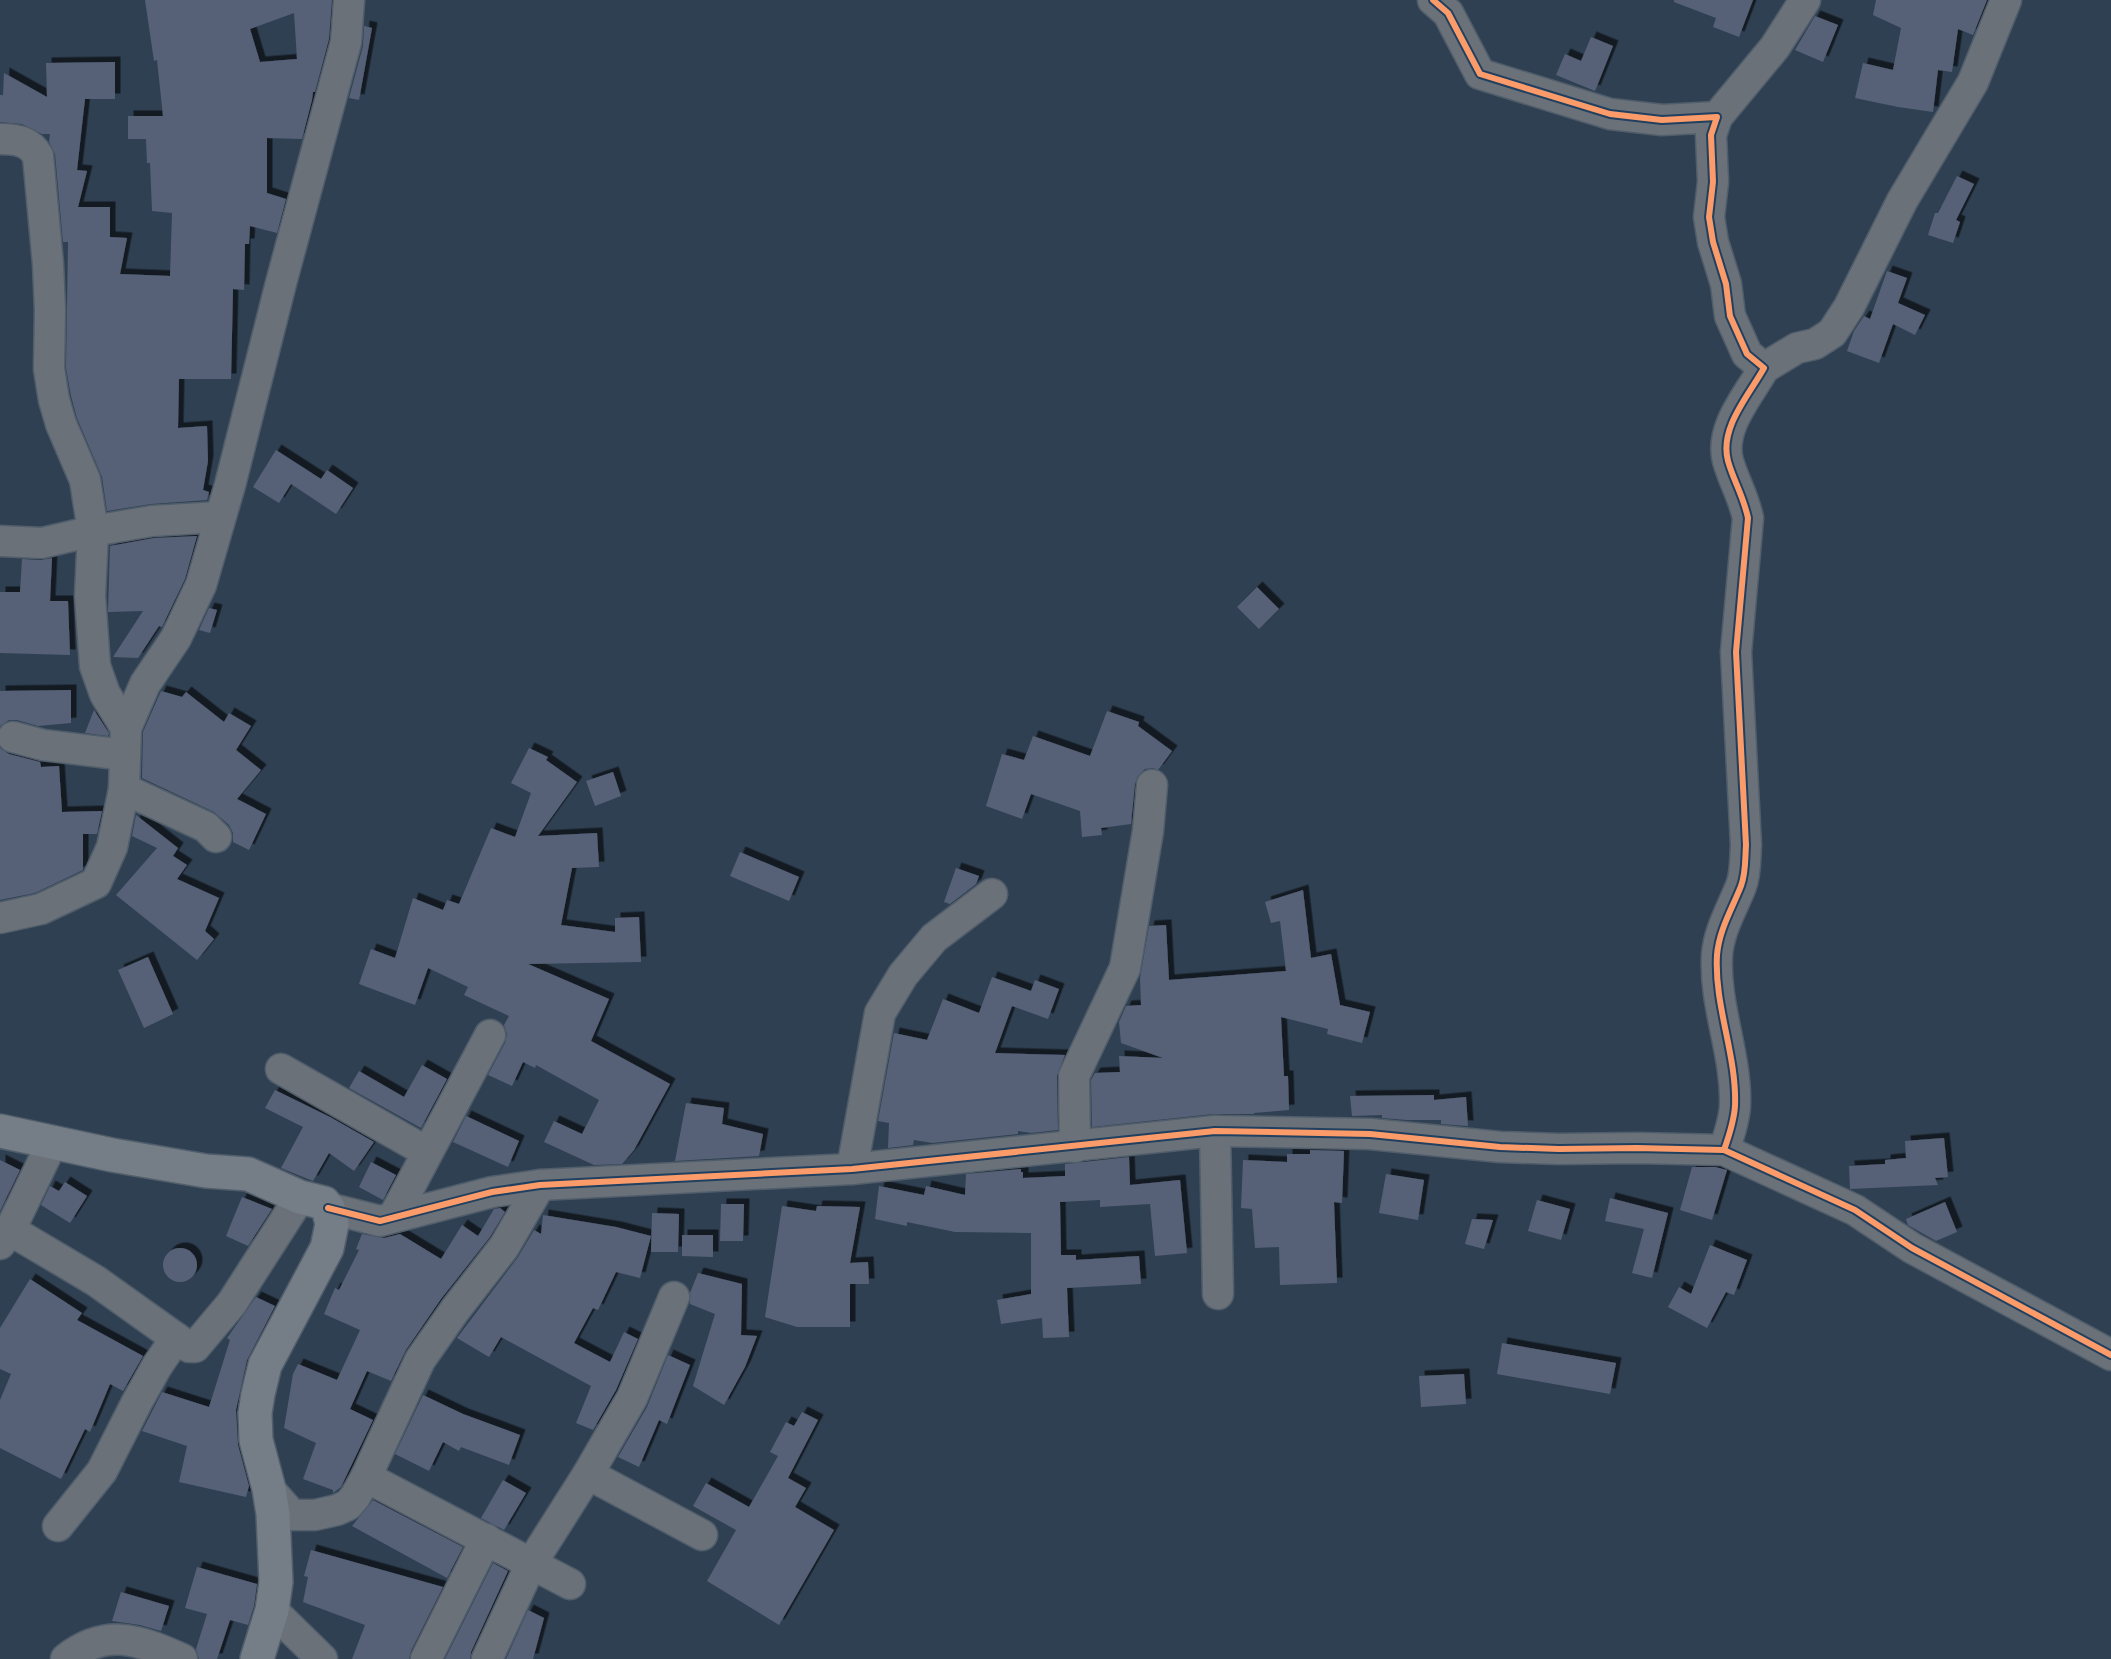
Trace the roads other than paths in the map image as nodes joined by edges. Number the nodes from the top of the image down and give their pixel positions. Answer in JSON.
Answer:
{"nodes":[{"id":1,"x":349,"y":0,"type":"edge"},
{"id":2,"x":1433,"y":0,"type":"edge"},
{"id":3,"x":1805,"y":0,"type":"edge"},
{"id":4,"x":2006,"y":0,"type":"edge"},
{"id":5,"x":1717,"y":117,"type":"junction"},
{"id":6,"x":0,"y":139,"type":"edge"},
{"id":7,"x":1764,"y":368,"type":"junction"},
{"id":8,"x":220,"y":517,"type":"junction"},
{"id":9,"x":93,"y":531,"type":"junction"},
{"id":10,"x":0,"y":541,"type":"edge"},
{"id":11,"x":13,"y":737,"type":"dead end"},
{"id":12,"x":126,"y":741,"type":"junction"},
{"id":13,"x":1152,"y":785,"type":"dead end"},
{"id":14,"x":124,"y":789,"type":"junction"},
{"id":15,"x":216,"y":837,"type":"dead end"},
{"id":16,"x":992,"y":894,"type":"dead end"},
{"id":17,"x":0,"y":918,"type":"edge"},
{"id":18,"x":490,"y":1035,"type":"dead end"},
{"id":19,"x":281,"y":1069,"type":"dead end"},
{"id":20,"x":0,"y":1131,"type":"edge"},
{"id":21,"x":1215,"y":1131,"type":"junction"},
{"id":22,"x":52,"y":1143,"type":"junction"},
{"id":23,"x":1075,"y":1147,"type":"junction"},
{"id":24,"x":1724,"y":1150,"type":"junction"},
{"id":25,"x":428,"y":1152,"type":"junction"},
{"id":26,"x":852,"y":1169,"type":"junction"},
{"id":27,"x":540,"y":1185,"type":"junction"},
{"id":28,"x":314,"y":1202,"type":"junction"},
{"id":29,"x":394,"y":1216,"type":"junction"},
{"id":30,"x":5,"y":1237,"type":"edge"},
{"id":31,"x":1218,"y":1294,"type":"dead end"},
{"id":32,"x":674,"y":1297,"type":"dead end"},
{"id":33,"x":176,"y":1338,"type":"junction"},
{"id":34,"x":2111,"y":1355,"type":"edge"},
{"id":35,"x":588,"y":1474,"type":"junction"},
{"id":36,"x":366,"y":1477,"type":"junction"},
{"id":37,"x":269,"y":1489,"type":"junction"},
{"id":38,"x":58,"y":1526,"type":"dead end"},
{"id":39,"x":702,"y":1535,"type":"dead end"},
{"id":40,"x":486,"y":1539,"type":"junction"},
{"id":41,"x":531,"y":1564,"type":"junction"},
{"id":42,"x":570,"y":1584,"type":"dead end"},
{"id":43,"x":272,"y":1610,"type":"junction"},
{"id":44,"x":66,"y":1659,"type":"edge"},
{"id":45,"x":182,"y":1659,"type":"edge"},
{"id":46,"x":257,"y":1659,"type":"edge"},
{"id":47,"x":322,"y":1659,"type":"edge"},
{"id":48,"x":426,"y":1659,"type":"edge"},
{"id":49,"x":487,"y":1659,"type":"edge"}],
"edges":[{"from":1,"to":8,"type":"street"},
{"from":2,"to":5,"type":"street"},
{"from":3,"to":5,"type":"street"},
{"from":4,"to":7,"type":"street"},
{"from":5,"to":7,"type":"street"},
{"from":6,"to":9,"type":"street"},
{"from":7,"to":24,"type":"street"},
{"from":8,"to":9,"type":"street"},
{"from":8,"to":12,"type":"street"},
{"from":9,"to":10,"type":"street"},
{"from":9,"to":12,"type":"street"},
{"from":11,"to":12,"type":"street"},
{"from":12,"to":14,"type":"street"},
{"from":13,"to":23,"type":"street"},
{"from":14,"to":15,"type":"street"},
{"from":14,"to":17,"type":"street"},
{"from":16,"to":26,"type":"street"},
{"from":18,"to":25,"type":"street"},
{"from":19,"to":25,"type":"street"},
{"from":20,"to":22,"type":"street"},
{"from":21,"to":23,"type":"street"},
{"from":21,"to":24,"type":"street"},
{"from":21,"to":31,"type":"street"},
{"from":22,"to":28,"type":"street"},
{"from":22,"to":30,"type":"street"},
{"from":23,"to":26,"type":"street"},
{"from":24,"to":34,"type":"street"},
{"from":25,"to":29,"type":"street"},
{"from":26,"to":27,"type":"street"},
{"from":27,"to":29,"type":"street"},
{"from":27,"to":36,"type":"street"},
{"from":28,"to":29,"type":"street"},
{"from":28,"to":33,"type":"street"},
{"from":28,"to":37,"type":"street"},
{"from":30,"to":33,"type":"street"},
{"from":32,"to":35,"type":"street"},
{"from":33,"to":38,"type":"street"},
{"from":35,"to":39,"type":"street"},
{"from":35,"to":41,"type":"street"},
{"from":36,"to":37,"type":"street"},
{"from":36,"to":40,"type":"street"},
{"from":37,"to":43,"type":"street"},
{"from":40,"to":41,"type":"street"},
{"from":40,"to":48,"type":"street"},
{"from":41,"to":42,"type":"street"},
{"from":41,"to":49,"type":"street"},
{"from":43,"to":46,"type":"street"},
{"from":43,"to":47,"type":"street"},
{"from":44,"to":45,"type":"street"}]}
